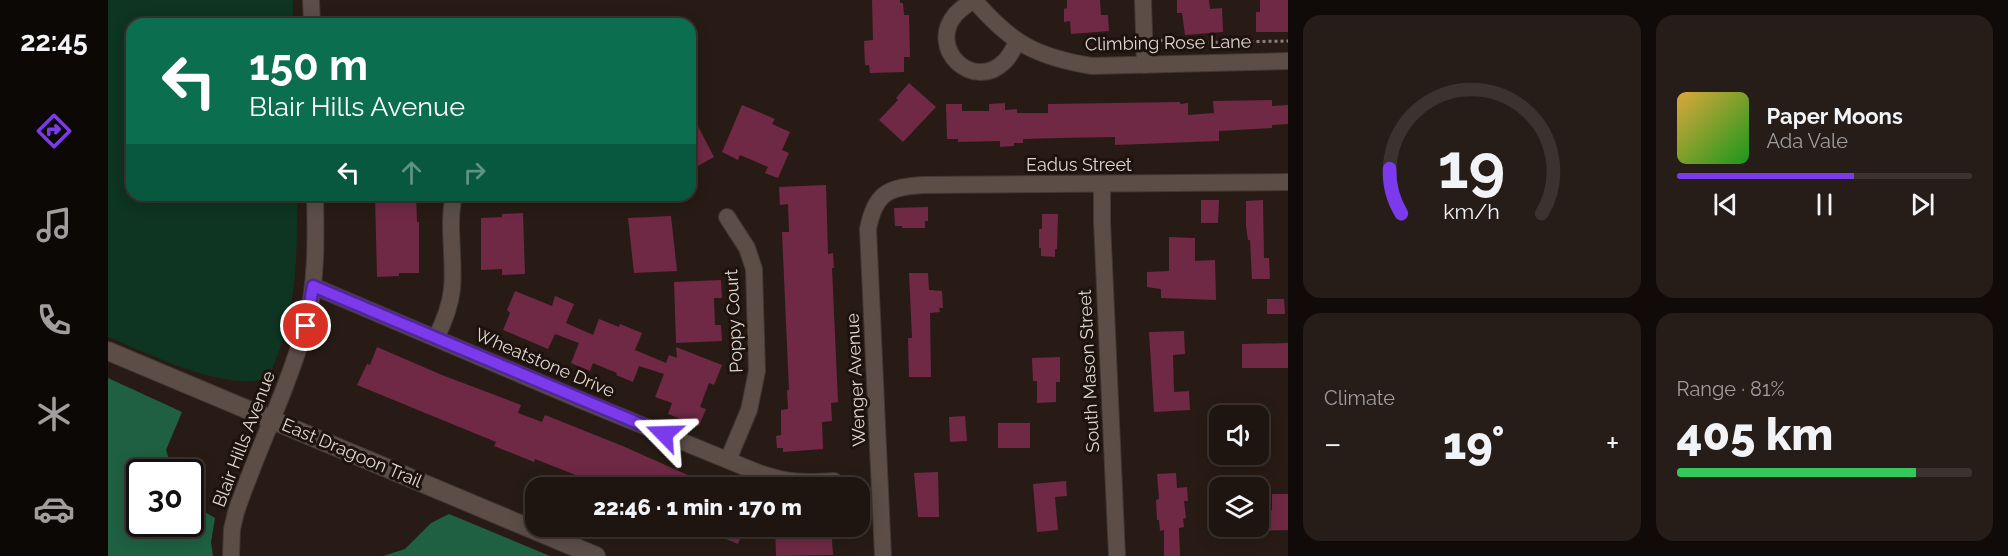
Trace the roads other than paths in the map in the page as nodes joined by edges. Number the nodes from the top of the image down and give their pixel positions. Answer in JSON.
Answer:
{"nodes":[{"id":1,"x":311,"y":0,"type":"edge"},
{"id":2,"x":974,"y":0,"type":"edge"},
{"id":3,"x":1143,"y":0,"type":"edge"},
{"id":4,"x":312,"y":18,"type":"edge"},
{"id":5,"x":1017,"y":42,"type":"junction"},
{"id":6,"x":1288,"y":61,"type":"edge"},
{"id":7,"x":1145,"y":65,"type":"junction"},
{"id":8,"x":1288,"y":182,"type":"edge"},
{"id":9,"x":1102,"y":184,"type":"junction"},
{"id":10,"x":315,"y":201,"type":"edge"},
{"id":11,"x":453,"y":201,"type":"edge"},
{"id":12,"x":875,"y":203,"type":"joint"},
{"id":13,"x":727,"y":217,"type":"dead end"},
{"id":14,"x":313,"y":286,"type":"junction"},
{"id":15,"x":436,"y":338,"type":"junction"},
{"id":16,"x":108,"y":351,"type":"edge"},
{"id":17,"x":272,"y":420,"type":"junction"},
{"id":18,"x":728,"y":460,"type":"junction"},
{"id":19,"x":773,"y":477,"type":"edge"},
{"id":20,"x":231,"y":556,"type":"edge"},
{"id":21,"x":596,"y":556,"type":"edge"},
{"id":22,"x":883,"y":556,"type":"edge"},
{"id":23,"x":1117,"y":556,"type":"edge"}],
"edges":[{"from":1,"to":4,"type":"street"},
{"from":2,"to":5,"type":"street"},
{"from":2,"to":5,"type":"street"},
{"from":3,"to":7,"type":"street"},
{"from":5,"to":7,"type":"street","name":"Climbing Rose Lane"},
{"from":6,"to":7,"type":"street","name":"Climbing Rose Lane"},
{"from":8,"to":9,"type":"street","name":"Eadus Street"},
{"from":9,"to":12,"type":"street","name":"Eadus Street"},
{"from":9,"to":23,"type":"street","name":"South Mason Street"},
{"from":10,"to":14,"type":"street","name":"Blair Hills Avenue"},
{"from":11,"to":15,"type":"street"},
{"from":12,"to":22,"type":"street","name":"Wenger Avenue"},
{"from":13,"to":18,"type":"street","name":"Poppy Court"},
{"from":14,"to":15,"type":"street","name":"Wheatstone Drive"},
{"from":14,"to":17,"type":"street","name":"Blair Hills Avenue"},
{"from":15,"to":18,"type":"street","name":"Wheatstone Drive"},
{"from":16,"to":17,"type":"street","name":"East Dragoon Trail"},
{"from":17,"to":20,"type":"street","name":"Blair Hills Avenue"},
{"from":17,"to":21,"type":"street","name":"East Dragoon Trail"},
{"from":18,"to":19,"type":"street","name":"Wheatstone Drive"}]}
